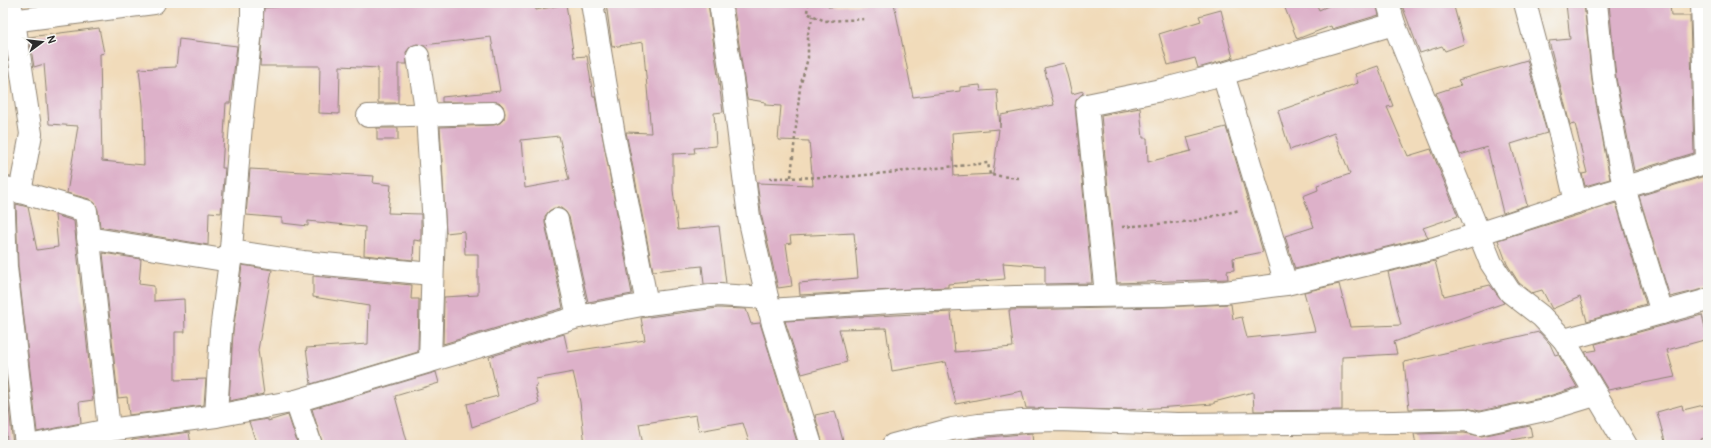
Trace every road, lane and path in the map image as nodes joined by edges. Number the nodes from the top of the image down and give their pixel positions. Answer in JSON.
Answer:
{"nodes":[{"id":1,"x":154,"y":3,"type":"edge"},
{"id":2,"x":252,"y":3,"type":"edge"},
{"id":3,"x":592,"y":3,"type":"edge"},
{"id":4,"x":720,"y":3,"type":"edge"},
{"id":5,"x":808,"y":3,"type":"edge"},
{"id":6,"x":1388,"y":3,"type":"edge"},
{"id":7,"x":1525,"y":3,"type":"edge"},
{"id":8,"x":1596,"y":3,"type":"edge"},
{"id":9,"x":1702,"y":3,"type":"edge"},
{"id":10,"x":9,"y":15,"type":"edge"},
{"id":11,"x":813,"y":16,"type":"junction"},
{"id":12,"x":866,"y":19,"type":"dead end"},
{"id":13,"x":1394,"y":24,"type":"junction"},
{"id":14,"x":418,"y":56,"type":"dead end"},
{"id":15,"x":1222,"y":74,"type":"junction"},
{"id":16,"x":493,"y":113,"type":"dead end"},
{"id":17,"x":368,"y":116,"type":"dead end"},
{"id":18,"x":427,"y":116,"type":"junction"},
{"id":19,"x":1707,"y":162,"type":"edge"},
{"id":20,"x":791,"y":177,"type":"junction"},
{"id":21,"x":744,"y":178,"type":"junction"},
{"id":22,"x":1019,"y":178,"type":"dead end"},
{"id":23,"x":1624,"y":188,"type":"junction"},
{"id":24,"x":9,"y":189,"type":"edge"},
{"id":25,"x":1576,"y":202,"type":"junction"},
{"id":26,"x":1263,"y":204,"type":"junction"},
{"id":27,"x":557,"y":220,"type":"dead end"},
{"id":28,"x":1100,"y":229,"type":"junction"},
{"id":29,"x":1478,"y":234,"type":"junction"},
{"id":30,"x":88,"y":238,"type":"junction"},
{"id":31,"x":230,"y":256,"type":"junction"},
{"id":32,"x":432,"y":274,"type":"junction"},
{"id":33,"x":1286,"y":284,"type":"junction"},
{"id":34,"x":1106,"y":294,"type":"junction"},
{"id":35,"x":1708,"y":300,"type":"edge"},
{"id":36,"x":647,"y":304,"type":"junction"},
{"id":37,"x":768,"y":304,"type":"junction"},
{"id":38,"x":1662,"y":312,"type":"junction"},
{"id":39,"x":578,"y":317,"type":"junction"},
{"id":40,"x":1564,"y":340,"type":"junction"},
{"id":41,"x":430,"y":361,"type":"junction"},
{"id":42,"x":1595,"y":395,"type":"junction"},
{"id":43,"x":296,"y":401,"type":"junction"},
{"id":44,"x":216,"y":416,"type":"junction"},
{"id":45,"x":109,"y":430,"type":"junction"},
{"id":46,"x":26,"y":445,"type":"edge"},
{"id":47,"x":34,"y":445,"type":"edge"},
{"id":48,"x":310,"y":445,"type":"edge"},
{"id":49,"x":811,"y":445,"type":"edge"},
{"id":50,"x":893,"y":445,"type":"edge"},
{"id":51,"x":1626,"y":445,"type":"edge"}],
"edges":[{"from":1,"to":10,"type":"street"},
{"from":2,"to":31,"type":"street"},
{"from":3,"to":36,"type":"street"},
{"from":4,"to":21,"type":"street"},
{"from":5,"to":11,"type":"path"},
{"from":6,"to":13,"type":"street"},
{"from":7,"to":25,"type":"street"},
{"from":8,"to":23,"type":"street"},
{"from":9,"to":19,"type":"street"},
{"from":10,"to":24,"type":"street"},
{"from":11,"to":12,"type":"path"},
{"from":11,"to":20,"type":"path"},
{"from":13,"to":15,"type":"street"},
{"from":13,"to":29,"type":"street"},
{"from":14,"to":18,"type":"street"},
{"from":15,"to":26,"type":"street"},
{"from":15,"to":28,"type":"street"},
{"from":16,"to":18,"type":"street"},
{"from":17,"to":18,"type":"street"},
{"from":18,"to":32,"type":"street"},
{"from":19,"to":23,"type":"street"},
{"from":20,"to":21,"type":"path"},
{"from":20,"to":22,"type":"path"},
{"from":21,"to":37,"type":"street"},
{"from":23,"to":25,"type":"street"},
{"from":23,"to":38,"type":"street"},
{"from":24,"to":30,"type":"street"},
{"from":24,"to":46,"type":"street"},
{"from":25,"to":29,"type":"street"},
{"from":26,"to":28,"type":"path"},
{"from":26,"to":33,"type":"street"},
{"from":27,"to":39,"type":"street"},
{"from":28,"to":34,"type":"street"},
{"from":29,"to":33,"type":"street"},
{"from":29,"to":40,"type":"street"},
{"from":30,"to":31,"type":"street"},
{"from":30,"to":45,"type":"street"},
{"from":31,"to":32,"type":"street"},
{"from":31,"to":44,"type":"street"},
{"from":32,"to":41,"type":"street"},
{"from":33,"to":34,"type":"street"},
{"from":34,"to":37,"type":"street"},
{"from":35,"to":38,"type":"street"},
{"from":36,"to":37,"type":"street"},
{"from":36,"to":39,"type":"street"},
{"from":37,"to":49,"type":"street"},
{"from":38,"to":40,"type":"street"},
{"from":39,"to":41,"type":"street"},
{"from":40,"to":42,"type":"street"},
{"from":41,"to":43,"type":"street"},
{"from":42,"to":50,"type":"street"},
{"from":42,"to":51,"type":"street"},
{"from":43,"to":44,"type":"street"},
{"from":43,"to":48,"type":"street"},
{"from":44,"to":45,"type":"street"},
{"from":45,"to":47,"type":"street"}]}
